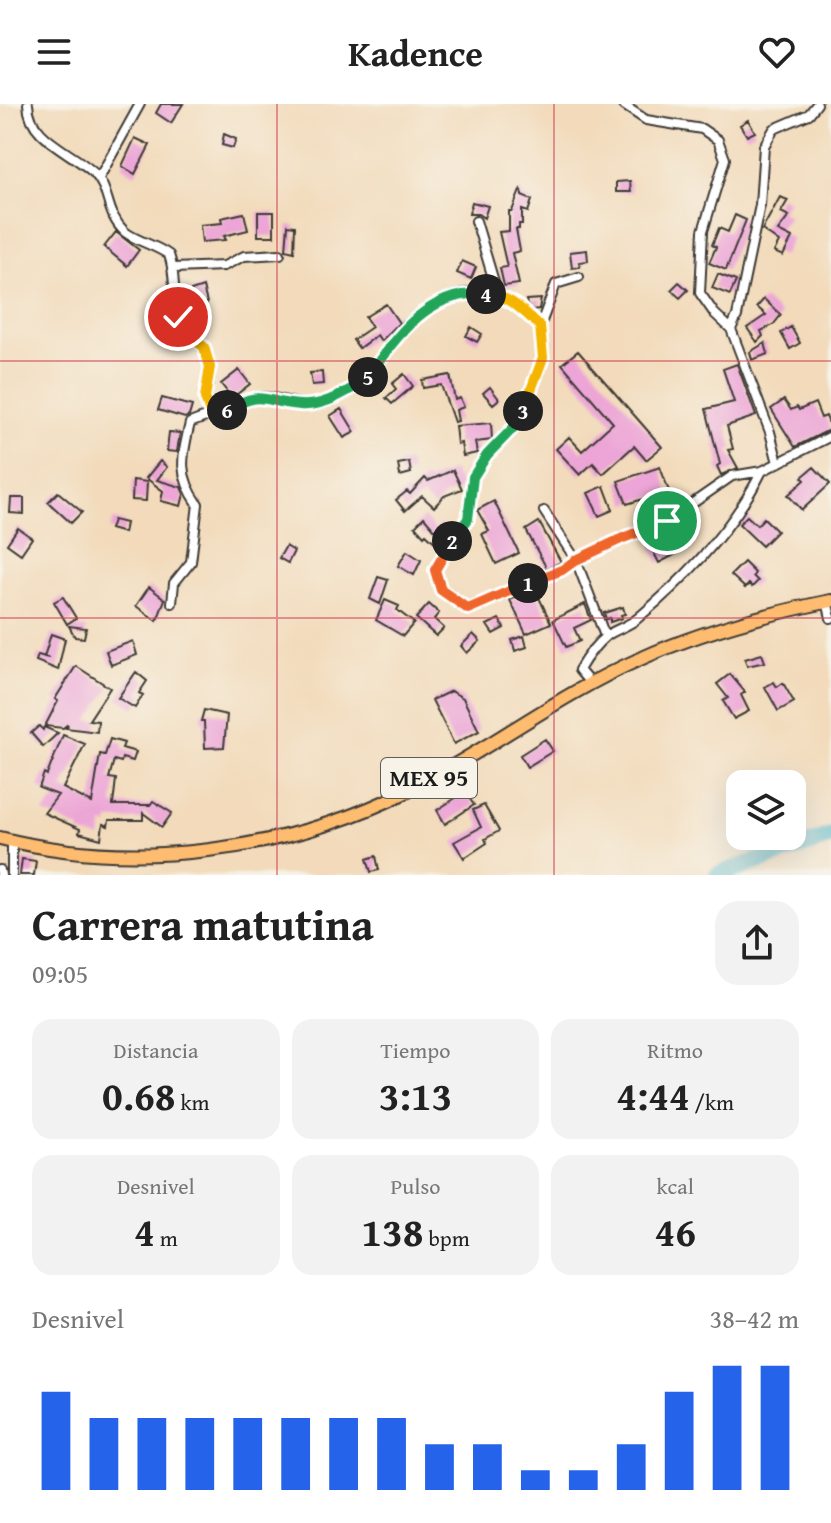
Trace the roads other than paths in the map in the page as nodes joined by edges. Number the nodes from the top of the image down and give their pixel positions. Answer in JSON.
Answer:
{"nodes":[{"id":1,"x":28,"y":104,"type":"edge"},
{"id":2,"x":140,"y":104,"type":"edge"},
{"id":3,"x":622,"y":104,"type":"edge"},
{"id":4,"x":817,"y":104,"type":"edge"},
{"id":5,"x":99,"y":178,"type":"junction"},
{"id":6,"x":476,"y":221,"type":"dead end"},
{"id":7,"x":280,"y":254,"type":"dead end"},
{"id":8,"x":174,"y":268,"type":"junction"},
{"id":9,"x":579,"y":277,"type":"dead end"},
{"id":10,"x":498,"y":295,"type":"junction"},
{"id":11,"x":540,"y":326,"type":"junction"},
{"id":12,"x":731,"y":329,"type":"junction"},
{"id":13,"x":211,"y":415,"type":"junction"},
{"id":14,"x":831,"y":436,"type":"edge"},
{"id":15,"x":778,"y":463,"type":"junction"},
{"id":16,"x":762,"y":471,"type":"junction"},
{"id":17,"x":544,"y":511,"type":"dead end"},
{"id":18,"x":576,"y":560,"type":"junction"},
{"id":19,"x":829,"y":601,"type":"edge"},
{"id":20,"x":172,"y":603,"type":"dead end"},
{"id":21,"x":831,"y":618,"type":"edge"},
{"id":22,"x":605,"y":636,"type":"junction"},
{"id":23,"x":590,"y":683,"type":"junction"},
{"id":24,"x":6,"y":839,"type":"edge"},
{"id":25,"x":12,"y":875,"type":"edge"}],
"edges":[{"from":1,"to":5,"type":"street"},
{"from":2,"to":5,"type":"street"},
{"from":3,"to":12,"type":"street"},
{"from":4,"to":12,"type":"street"},
{"from":5,"to":8,"type":"street"},
{"from":6,"to":10,"type":"street"},
{"from":7,"to":8,"type":"street"},
{"from":8,"to":13,"type":"street"},
{"from":9,"to":11,"type":"street"},
{"from":10,"to":11,"type":"street"},
{"from":10,"to":13,"type":"street"},
{"from":11,"to":18,"type":"street"},
{"from":12,"to":15,"type":"street"},
{"from":13,"to":20,"type":"street"},
{"from":14,"to":15,"type":"street"},
{"from":15,"to":16,"type":"street"},
{"from":16,"to":18,"type":"street"},
{"from":16,"to":22,"type":"street"},
{"from":17,"to":18,"type":"street"},
{"from":18,"to":22,"type":"street"},
{"from":19,"to":21,"type":"street"},
{"from":19,"to":23,"type":"main road","number":"MEX 95"},
{"from":22,"to":23,"type":"street"},
{"from":23,"to":24,"type":"main road","number":"MEX 95"},
{"from":24,"to":25,"type":"street"}]}
